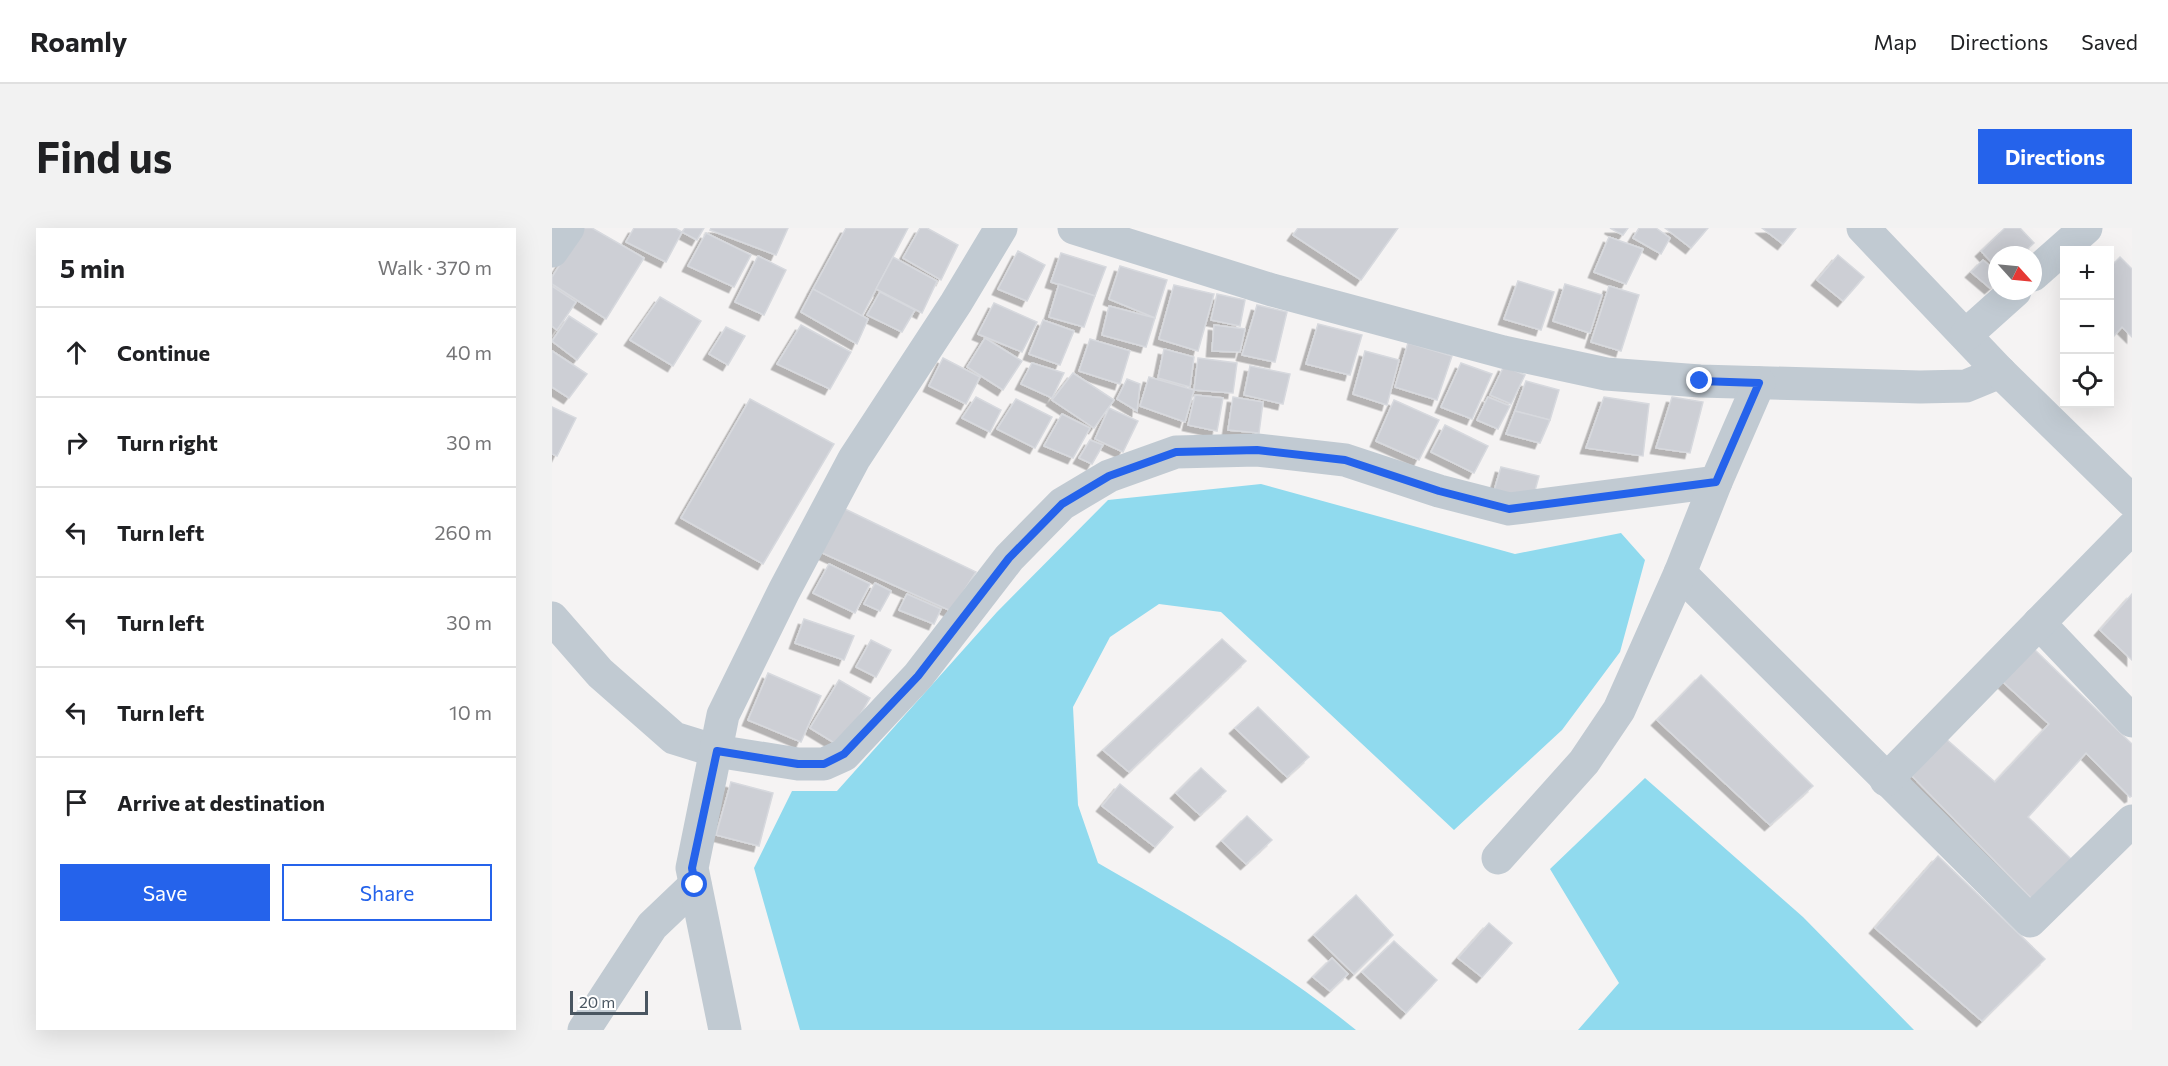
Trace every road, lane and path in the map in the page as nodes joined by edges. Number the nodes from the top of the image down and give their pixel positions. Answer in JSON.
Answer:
{"nodes":[{"id":1,"x":568,"y":228,"type":"edge"},
{"id":2,"x":1001,"y":228,"type":"edge"},
{"id":3,"x":1074,"y":228,"type":"edge"},
{"id":4,"x":1863,"y":228,"type":"edge"},
{"id":5,"x":2086,"y":228,"type":"edge"},
{"id":6,"x":552,"y":251,"type":"edge"},
{"id":7,"x":2042,"y":267,"type":"edge"},
{"id":8,"x":2005,"y":300,"type":"edge"},
{"id":9,"x":1967,"y":334,"type":"junction"},
{"id":10,"x":2000,"y":372,"type":"junction"},
{"id":11,"x":1759,"y":383,"type":"junction"},
{"id":12,"x":1716,"y":482,"type":"junction"},
{"id":13,"x":2132,"y":501,"type":"edge"},
{"id":14,"x":2132,"y":528,"type":"edge"},
{"id":15,"x":1680,"y":573,"type":"junction"},
{"id":16,"x":552,"y":618,"type":"edge"},
{"id":17,"x":2039,"y":623,"type":"junction"},
{"id":18,"x":2132,"y":721,"type":"edge"},
{"id":19,"x":717,"y":751,"type":"junction"},
{"id":20,"x":1886,"y":780,"type":"junction"},
{"id":21,"x":2132,"y":821,"type":"edge"},
{"id":22,"x":1498,"y":858,"type":"dead end"},
{"id":23,"x":695,"y":885,"type":"junction"},
{"id":24,"x":584,"y":1030,"type":"edge"},
{"id":25,"x":725,"y":1030,"type":"edge"}],
"edges":[{"from":1,"to":6,"type":"street"},
{"from":2,"to":19,"type":"street"},
{"from":3,"to":11,"type":"street"},
{"from":4,"to":9,"type":"street"},
{"from":5,"to":7,"type":"street"},
{"from":8,"to":9,"type":"street"},
{"from":9,"to":10,"type":"street"},
{"from":10,"to":11,"type":"street"},
{"from":10,"to":13,"type":"street"},
{"from":11,"to":12,"type":"street"},
{"from":12,"to":15,"type":"street"},
{"from":12,"to":19,"type":"street"},
{"from":14,"to":17,"type":"street"},
{"from":15,"to":20,"type":"street"},
{"from":15,"to":22,"type":"street"},
{"from":16,"to":19,"type":"street"},
{"from":17,"to":18,"type":"street"},
{"from":17,"to":20,"type":"street"},
{"from":19,"to":23,"type":"street"},
{"from":20,"to":21,"type":"street"},
{"from":23,"to":24,"type":"street"},
{"from":23,"to":25,"type":"street"}]}
